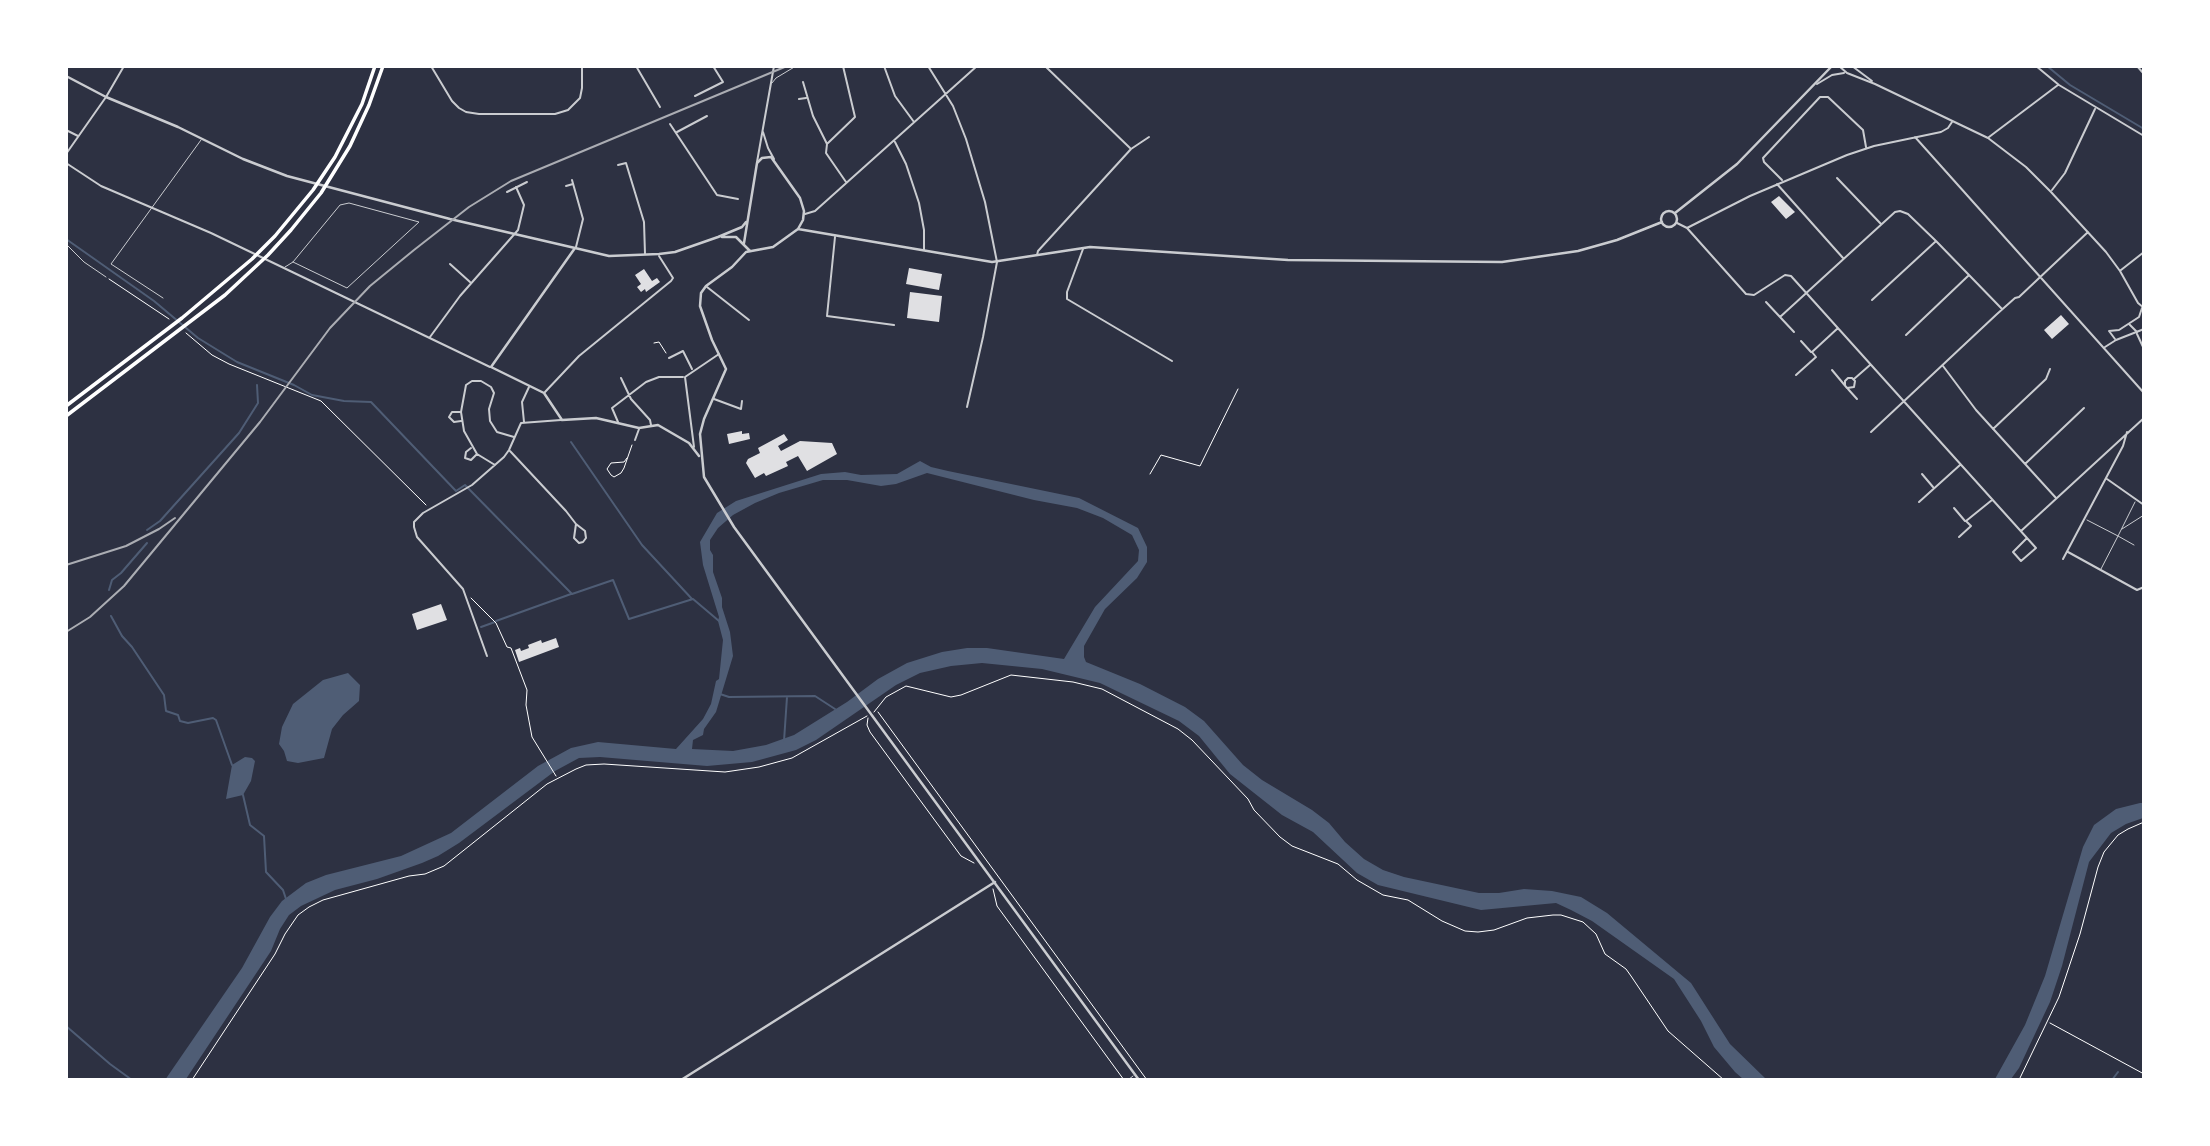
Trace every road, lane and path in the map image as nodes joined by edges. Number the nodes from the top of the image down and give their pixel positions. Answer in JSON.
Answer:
{"nodes":[{"id":1,"x":124,"y":66,"type":"edge"},
{"id":2,"x":374,"y":66,"type":"edge"},
{"id":3,"x":383,"y":66,"type":"edge"},
{"id":4,"x":431,"y":66,"type":"edge"},
{"id":5,"x":582,"y":66,"type":"edge"},
{"id":6,"x":636,"y":66,"type":"edge"},
{"id":7,"x":713,"y":66,"type":"edge"},
{"id":8,"x":774,"y":66,"type":"edge"},
{"id":9,"x":796,"y":66,"type":"edge"},
{"id":10,"x":844,"y":66,"type":"edge"},
{"id":11,"x":884,"y":66,"type":"edge"},
{"id":12,"x":928,"y":66,"type":"edge"},
{"id":13,"x":977,"y":66,"type":"edge"},
{"id":14,"x":1045,"y":66,"type":"edge"},
{"id":15,"x":1832,"y":66,"type":"edge"},
{"id":16,"x":1839,"y":66,"type":"edge"},
{"id":17,"x":1852,"y":66,"type":"edge"},
{"id":18,"x":2036,"y":66,"type":"edge"},
{"id":19,"x":2137,"y":66,"type":"edge"},
{"id":20,"x":852,"y":69,"type":"dead end"},
{"id":21,"x":844,"y":71,"type":"junction"},
{"id":22,"x":1847,"y":73,"type":"junction"},
{"id":23,"x":2144,"y":74,"type":"edge"},
{"id":24,"x":66,"y":76,"type":"edge"},
{"id":25,"x":803,"y":82,"type":"dead end"},
{"id":26,"x":1816,"y":84,"type":"junction"},
{"id":27,"x":1875,"y":84,"type":"junction"},
{"id":28,"x":771,"y":85,"type":"junction"},
{"id":29,"x":2059,"y":85,"type":"junction"},
{"id":30,"x":946,"y":95,"type":"junction"},
{"id":31,"x":695,"y":96,"type":"dead end"},
{"id":32,"x":106,"y":97,"type":"junction"},
{"id":33,"x":807,"y":97,"type":"junction"},
{"id":34,"x":799,"y":99,"type":"dead end"},
{"id":35,"x":660,"y":107,"type":"dead end"},
{"id":36,"x":2096,"y":108,"type":"junction"},
{"id":37,"x":707,"y":116,"type":"dead end"},
{"id":38,"x":1952,"y":121,"type":"junction"},
{"id":39,"x":915,"y":123,"type":"junction"},
{"id":40,"x":670,"y":124,"type":"dead end"},
{"id":41,"x":66,"y":130,"type":"edge"},
{"id":42,"x":763,"y":131,"type":"junction"},
{"id":43,"x":676,"y":132,"type":"junction"},
{"id":44,"x":79,"y":136,"type":"junction"},
{"id":45,"x":2144,"y":136,"type":"edge"},
{"id":46,"x":1149,"y":137,"type":"dead end"},
{"id":47,"x":1914,"y":137,"type":"junction"},
{"id":48,"x":202,"y":138,"type":"junction"},
{"id":49,"x":1988,"y":138,"type":"junction"},
{"id":50,"x":894,"y":141,"type":"junction"},
{"id":51,"x":827,"y":144,"type":"junction"},
{"id":52,"x":1866,"y":148,"type":"junction"},
{"id":53,"x":1131,"y":149,"type":"junction"},
{"id":54,"x":66,"y":155,"type":"edge"},
{"id":55,"x":774,"y":159,"type":"junction"},
{"id":56,"x":66,"y":163,"type":"edge"},
{"id":57,"x":757,"y":163,"type":"junction"},
{"id":58,"x":618,"y":165,"type":"dead end"},
{"id":59,"x":1837,"y":178,"type":"dead end"},
{"id":60,"x":1783,"y":181,"type":"junction"},
{"id":61,"x":527,"y":182,"type":"dead end"},
{"id":62,"x":847,"y":183,"type":"junction"},
{"id":63,"x":1777,"y":184,"type":"junction"},
{"id":64,"x":566,"y":186,"type":"dead end"},
{"id":65,"x":516,"y":187,"type":"junction"},
{"id":66,"x":2051,"y":191,"type":"junction"},
{"id":67,"x":508,"y":192,"type":"dead end"},
{"id":68,"x":738,"y":199,"type":"dead end"},
{"id":69,"x":153,"y":208,"type":"junction"},
{"id":70,"x":1675,"y":214,"type":"junction"},
{"id":71,"x":804,"y":215,"type":"junction"},
{"id":72,"x":746,"y":222,"type":"junction"},
{"id":73,"x":1662,"y":222,"type":"junction"},
{"id":74,"x":1676,"y":223,"type":"junction"},
{"id":75,"x":1882,"y":224,"type":"junction"},
{"id":76,"x":1687,"y":228,"type":"junction"},
{"id":77,"x":798,"y":229,"type":"junction"},
{"id":78,"x":2088,"y":232,"type":"junction"},
{"id":79,"x":515,"y":234,"type":"junction"},
{"id":80,"x":835,"y":236,"type":"junction"},
{"id":81,"x":718,"y":237,"type":"junction"},
{"id":82,"x":1936,"y":241,"type":"junction"},
{"id":83,"x":744,"y":243,"type":"junction"},
{"id":84,"x":66,"y":244,"type":"edge"},
{"id":85,"x":575,"y":248,"type":"junction"},
{"id":86,"x":1083,"y":248,"type":"junction"},
{"id":87,"x":750,"y":251,"type":"junction"},
{"id":88,"x":925,"y":251,"type":"junction"},
{"id":89,"x":2144,"y":252,"type":"edge"},
{"id":90,"x":659,"y":254,"type":"junction"},
{"id":91,"x":646,"y":255,"type":"junction"},
{"id":92,"x":1037,"y":255,"type":"junction"},
{"id":93,"x":1843,"y":259,"type":"junction"},
{"id":94,"x":293,"y":262,"type":"junction"},
{"id":95,"x":997,"y":262,"type":"junction"},
{"id":96,"x":450,"y":264,"type":"dead end"},
{"id":97,"x":283,"y":268,"type":"junction"},
{"id":98,"x":2120,"y":271,"type":"junction"},
{"id":99,"x":1969,"y":276,"type":"junction"},
{"id":100,"x":106,"y":277,"type":"joint"},
{"id":101,"x":2039,"y":277,"type":"junction"},
{"id":102,"x":471,"y":283,"type":"junction"},
{"id":103,"x":706,"y":286,"type":"junction"},
{"id":104,"x":1807,"y":293,"type":"junction"},
{"id":105,"x":163,"y":298,"type":"dead end"},
{"id":106,"x":1872,"y":300,"type":"dead end"},
{"id":107,"x":1766,"y":302,"type":"dead end"},
{"id":108,"x":2143,"y":307,"type":"edge"},
{"id":109,"x":2002,"y":309,"type":"junction"},
{"id":110,"x":160,"y":312,"type":"dead end"},
{"id":111,"x":1780,"y":317,"type":"junction"},
{"id":112,"x":749,"y":320,"type":"dead end"},
{"id":113,"x":2129,"y":324,"type":"junction"},
{"id":114,"x":894,"y":325,"type":"dead end"},
{"id":115,"x":1839,"y":328,"type":"junction"},
{"id":116,"x":2144,"y":329,"type":"edge"},
{"id":117,"x":1794,"y":332,"type":"dead end"},
{"id":118,"x":2137,"y":332,"type":"junction"},
{"id":119,"x":1906,"y":335,"type":"dead end"},
{"id":120,"x":429,"y":338,"type":"junction"},
{"id":121,"x":2116,"y":340,"type":"junction"},
{"id":122,"x":1801,"y":341,"type":"dead end"},
{"id":123,"x":654,"y":343,"type":"dead end"},
{"id":124,"x":202,"y":346,"type":"dead end"},
{"id":125,"x":2104,"y":348,"type":"junction"},
{"id":126,"x":2144,"y":349,"type":"edge"},
{"id":127,"x":1812,"y":352,"type":"junction"},
{"id":128,"x":720,"y":354,"type":"junction"},
{"id":129,"x":669,"y":358,"type":"joint"},
{"id":130,"x":1172,"y":361,"type":"dead end"},
{"id":131,"x":1871,"y":364,"type":"junction"},
{"id":132,"x":1943,"y":365,"type":"junction"},
{"id":133,"x":491,"y":367,"type":"junction"},
{"id":134,"x":2050,"y":369,"type":"dead end"},
{"id":135,"x":693,"y":370,"type":"junction"},
{"id":136,"x":1832,"y":370,"type":"dead end"},
{"id":137,"x":1796,"y":375,"type":"dead end"},
{"id":138,"x":684,"y":377,"type":"junction"},
{"id":139,"x":621,"y":378,"type":"dead end"},
{"id":140,"x":1854,"y":379,"type":"junction"},
{"id":141,"x":530,"y":385,"type":"junction"},
{"id":142,"x":1846,"y":387,"type":"junction"},
{"id":143,"x":1238,"y":389,"type":"dead end"},
{"id":144,"x":544,"y":393,"type":"junction"},
{"id":145,"x":2144,"y":393,"type":"edge"},
{"id":146,"x":628,"y":394,"type":"junction"},
{"id":147,"x":713,"y":399,"type":"junction"},
{"id":148,"x":1857,"y":399,"type":"dead end"},
{"id":149,"x":741,"y":401,"type":"dead end"},
{"id":150,"x":1904,"y":401,"type":"junction"},
{"id":151,"x":66,"y":405,"type":"edge"},
{"id":152,"x":967,"y":407,"type":"dead end"},
{"id":153,"x":2084,"y":408,"type":"dead end"},
{"id":154,"x":461,"y":412,"type":"junction"},
{"id":155,"x":66,"y":416,"type":"edge"},
{"id":156,"x":2144,"y":418,"type":"edge"},
{"id":157,"x":562,"y":420,"type":"junction"},
{"id":158,"x":461,"y":421,"type":"junction"},
{"id":159,"x":618,"y":422,"type":"junction"},
{"id":160,"x":523,"y":423,"type":"junction"},
{"id":161,"x":651,"y":425,"type":"junction"},
{"id":162,"x":639,"y":428,"type":"junction"},
{"id":163,"x":1993,"y":429,"type":"junction"},
{"id":164,"x":2128,"y":431,"type":"junction"},
{"id":165,"x":1871,"y":432,"type":"dead end"},
{"id":166,"x":515,"y":437,"type":"junction"},
{"id":167,"x":700,"y":437,"type":"junction"},
{"id":168,"x":693,"y":438,"type":"junction"},
{"id":169,"x":635,"y":440,"type":"joint"},
{"id":170,"x":699,"y":444,"type":"junction"},
{"id":171,"x":472,"y":448,"type":"junction"},
{"id":172,"x":694,"y":449,"type":"junction"},
{"id":173,"x":509,"y":450,"type":"junction"},
{"id":174,"x":477,"y":454,"type":"junction"},
{"id":175,"x":627,"y":458,"type":"junction"},
{"id":176,"x":701,"y":459,"type":"junction"},
{"id":177,"x":495,"y":465,"type":"junction"},
{"id":178,"x":1961,"y":465,"type":"junction"},
{"id":179,"x":2024,"y":465,"type":"junction"},
{"id":180,"x":1150,"y":474,"type":"dead end"},
{"id":181,"x":1922,"y":474,"type":"dead end"},
{"id":182,"x":2106,"y":478,"type":"junction"},
{"id":183,"x":1934,"y":488,"type":"junction"},
{"id":184,"x":2056,"y":498,"type":"junction"},
{"id":185,"x":2137,"y":499,"type":"junction"},
{"id":186,"x":1992,"y":500,"type":"junction"},
{"id":187,"x":1919,"y":502,"type":"dead end"},
{"id":188,"x":2144,"y":505,"type":"edge"},
{"id":189,"x":1954,"y":508,"type":"dead end"},
{"id":190,"x":430,"y":509,"type":"junction"},
{"id":191,"x":2144,"y":514,"type":"edge"},
{"id":192,"x":2085,"y":519,"type":"junction"},
{"id":193,"x":1966,"y":521,"type":"junction"},
{"id":194,"x":576,"y":524,"type":"junction"},
{"id":195,"x":2121,"y":530,"type":"junction"},
{"id":196,"x":2021,"y":531,"type":"junction"},
{"id":197,"x":2118,"y":536,"type":"junction"},
{"id":198,"x":1959,"y":537,"type":"dead end"},
{"id":199,"x":2027,"y":538,"type":"junction"},
{"id":200,"x":2134,"y":545,"type":"dead end"},
{"id":201,"x":2067,"y":551,"type":"junction"},
{"id":202,"x":2063,"y":559,"type":"dead end"},
{"id":203,"x":2100,"y":570,"type":"junction"},
{"id":204,"x":2142,"y":588,"type":"edge"},
{"id":205,"x":464,"y":593,"type":"junction"},
{"id":206,"x":487,"y":656,"type":"dead end"},
{"id":207,"x":869,"y":713,"type":"junction"},
{"id":208,"x":557,"y":777,"type":"junction"},
{"id":209,"x":2144,"y":822,"type":"edge"},
{"id":210,"x":977,"y":865,"type":"dead end"},
{"id":211,"x":995,"y":881,"type":"junction"},
{"id":212,"x":993,"y":890,"type":"dead end"},
{"id":213,"x":2048,"y":1022,"type":"junction"},
{"id":214,"x":1135,"y":1074,"type":"junction"},
{"id":215,"x":2144,"y":1074,"type":"edge"},
{"id":216,"x":192,"y":1080,"type":"edge"},
{"id":217,"x":681,"y":1080,"type":"edge"},
{"id":218,"x":1126,"y":1080,"type":"edge"},
{"id":219,"x":1139,"y":1080,"type":"edge"},
{"id":220,"x":1147,"y":1080,"type":"edge"},
{"id":221,"x":1724,"y":1080,"type":"edge"},
{"id":222,"x":2019,"y":1080,"type":"edge"}],
"edges":[{"from":1,"to":32,"type":"street"},
{"from":2,"to":151,"type":"highway"},
{"from":3,"to":155,"type":"highway"},
{"from":4,"to":5,"type":"street"},
{"from":6,"to":35,"type":"street"},
{"from":7,"to":31,"type":"street"},
{"from":8,"to":28,"type":"street"},
{"from":9,"to":28,"type":"lane"},
{"from":10,"to":21,"type":"street"},
{"from":11,"to":39,"type":"street"},
{"from":12,"to":30,"type":"street"},
{"from":13,"to":30,"type":"street"},
{"from":14,"to":53,"type":"street"},
{"from":15,"to":26,"type":"street"},
{"from":16,"to":22,"type":"street"},
{"from":17,"to":27,"type":"street"},
{"from":18,"to":29,"type":"street"},
{"from":19,"to":23,"type":"street"},
{"from":20,"to":21,"type":"street"},
{"from":21,"to":51,"type":"street"},
{"from":22,"to":26,"type":"street"},
{"from":22,"to":27,"type":"street"},
{"from":24,"to":32,"type":"street"},
{"from":25,"to":33,"type":"street"},
{"from":26,"to":70,"type":"street"},
{"from":27,"to":38,"type":"street"},
{"from":28,"to":42,"type":"street"},
{"from":29,"to":36,"type":"street"},
{"from":29,"to":49,"type":"street"},
{"from":30,"to":39,"type":"street"},
{"from":30,"to":95,"type":"street"},
{"from":32,"to":44,"type":"street"},
{"from":32,"to":48,"type":"street"},
{"from":33,"to":34,"type":"street"},
{"from":33,"to":51,"type":"street"},
{"from":36,"to":45,"type":"street"},
{"from":36,"to":66,"type":"street"},
{"from":37,"to":43,"type":"street"},
{"from":38,"to":47,"type":"street"},
{"from":38,"to":49,"type":"street"},
{"from":39,"to":50,"type":"street"},
{"from":40,"to":43,"type":"street"},
{"from":41,"to":44,"type":"street"},
{"from":42,"to":55,"type":"street"},
{"from":42,"to":57,"type":"street"},
{"from":43,"to":68,"type":"street"},
{"from":44,"to":54,"type":"street"},
{"from":46,"to":53,"type":"street"},
{"from":47,"to":52,"type":"street"},
{"from":47,"to":101,"type":"street"},
{"from":48,"to":69,"type":"lane"},
{"from":48,"to":79,"type":"street"},
{"from":49,"to":66,"type":"street"},
{"from":50,"to":62,"type":"street"},
{"from":50,"to":88,"type":"street"},
{"from":51,"to":62,"type":"street"},
{"from":52,"to":60,"type":"street"},
{"from":52,"to":60,"type":"street"},
{"from":53,"to":92,"type":"street"},
{"from":55,"to":57,"type":"street"},
{"from":55,"to":71,"type":"street"},
{"from":56,"to":69,"type":"street"},
{"from":57,"to":72,"type":"street"},
{"from":58,"to":91,"type":"street"},
{"from":59,"to":75,"type":"street"},
{"from":60,"to":63,"type":"street"},
{"from":61,"to":65,"type":"street"},
{"from":62,"to":71,"type":"street"},
{"from":63,"to":76,"type":"street"},
{"from":63,"to":93,"type":"street"},
{"from":64,"to":85,"type":"street"},
{"from":65,"to":67,"type":"street"},
{"from":65,"to":79,"type":"street"},
{"from":66,"to":78,"type":"street"},
{"from":69,"to":97,"type":"street"},
{"from":69,"to":105,"type":"lane"},
{"from":70,"to":73,"type":"street"},
{"from":70,"to":74,"type":"street"},
{"from":71,"to":77,"type":"street"},
{"from":72,"to":81,"type":"street"},
{"from":72,"to":83,"type":"street"},
{"from":73,"to":74,"type":"street"},
{"from":73,"to":86,"type":"street"},
{"from":74,"to":76,"type":"street"},
{"from":75,"to":82,"type":"street"},
{"from":75,"to":93,"type":"street"},
{"from":76,"to":104,"type":"street"},
{"from":77,"to":80,"type":"street"},
{"from":77,"to":87,"type":"street"},
{"from":78,"to":98,"type":"street"},
{"from":78,"to":101,"type":"street"},
{"from":79,"to":85,"type":"street"},
{"from":79,"to":102,"type":"street"},
{"from":80,"to":88,"type":"street"},
{"from":80,"to":114,"type":"street"},
{"from":81,"to":83,"type":"street"},
{"from":81,"to":90,"type":"street"},
{"from":82,"to":99,"type":"street"},
{"from":82,"to":106,"type":"street"},
{"from":83,"to":87,"type":"street"},
{"from":84,"to":100,"type":"lane"},
{"from":85,"to":91,"type":"street"},
{"from":85,"to":133,"type":"street"},
{"from":86,"to":92,"type":"street"},
{"from":86,"to":130,"type":"street"},
{"from":87,"to":103,"type":"street"},
{"from":88,"to":95,"type":"street"},
{"from":89,"to":98,"type":"street"},
{"from":90,"to":91,"type":"street"},
{"from":90,"to":144,"type":"street"},
{"from":92,"to":95,"type":"street"},
{"from":93,"to":104,"type":"street"},
{"from":94,"to":94,"type":"lane"},
{"from":94,"to":97,"type":"lane"},
{"from":95,"to":152,"type":"street"},
{"from":96,"to":102,"type":"street"},
{"from":97,"to":120,"type":"street"},
{"from":98,"to":108,"type":"street"},
{"from":99,"to":109,"type":"street"},
{"from":99,"to":119,"type":"street"},
{"from":100,"to":110,"type":"path"},
{"from":101,"to":109,"type":"street"},
{"from":101,"to":125,"type":"street"},
{"from":102,"to":120,"type":"street"},
{"from":103,"to":112,"type":"street"},
{"from":103,"to":128,"type":"street"},
{"from":104,"to":111,"type":"street"},
{"from":104,"to":115,"type":"street"},
{"from":107,"to":111,"type":"street"},
{"from":108,"to":113,"type":"street"},
{"from":109,"to":132,"type":"street"},
{"from":111,"to":117,"type":"street"},
{"from":113,"to":118,"type":"street"},
{"from":113,"to":121,"type":"street"},
{"from":115,"to":127,"type":"street"},
{"from":115,"to":131,"type":"street"},
{"from":116,"to":118,"type":"street"},
{"from":118,"to":121,"type":"street"},
{"from":118,"to":126,"type":"street"},
{"from":120,"to":133,"type":"street"},
{"from":121,"to":125,"type":"street"},
{"from":122,"to":127,"type":"street"},
{"from":123,"to":129,"type":"path"},
{"from":124,"to":190,"type":"path"},
{"from":125,"to":145,"type":"street"},
{"from":127,"to":137,"type":"street"},
{"from":128,"to":135,"type":"street"},
{"from":128,"to":147,"type":"street"},
{"from":129,"to":135,"type":"street"},
{"from":131,"to":140,"type":"street"},
{"from":131,"to":150,"type":"street"},
{"from":132,"to":150,"type":"street"},
{"from":132,"to":163,"type":"street"},
{"from":133,"to":141,"type":"street"},
{"from":134,"to":163,"type":"street"},
{"from":135,"to":138,"type":"street"},
{"from":136,"to":142,"type":"street"},
{"from":138,"to":146,"type":"street"},
{"from":138,"to":168,"type":"street"},
{"from":139,"to":146,"type":"street"},
{"from":140,"to":142,"type":"street"},
{"from":140,"to":142,"type":"street"},
{"from":141,"to":144,"type":"street"},
{"from":141,"to":160,"type":"street"},
{"from":142,"to":148,"type":"street"},
{"from":143,"to":180,"type":"path"},
{"from":144,"to":157,"type":"street"},
{"from":146,"to":159,"type":"street"},
{"from":146,"to":161,"type":"street"},
{"from":147,"to":149,"type":"street"},
{"from":147,"to":167,"type":"street"},
{"from":150,"to":165,"type":"street"},
{"from":150,"to":178,"type":"street"},
{"from":153,"to":179,"type":"street"},
{"from":154,"to":158,"type":"street"},
{"from":154,"to":158,"type":"street"},
{"from":154,"to":166,"type":"street"},
{"from":156,"to":164,"type":"street"},
{"from":157,"to":159,"type":"street"},
{"from":157,"to":160,"type":"street"},
{"from":158,"to":171,"type":"street"},
{"from":159,"to":162,"type":"street"},
{"from":160,"to":166,"type":"street"},
{"from":161,"to":162,"type":"street"},
{"from":161,"to":172,"type":"street"},
{"from":162,"to":169,"type":"street"},
{"from":163,"to":179,"type":"street"},
{"from":164,"to":182,"type":"street"},
{"from":164,"to":184,"type":"street"},
{"from":166,"to":173,"type":"street"},
{"from":167,"to":168,"type":"street"},
{"from":167,"to":170,"type":"street"},
{"from":168,"to":172,"type":"street"},
{"from":169,"to":175,"type":"path"},
{"from":170,"to":172,"type":"street"},
{"from":170,"to":176,"type":"street"},
{"from":171,"to":174,"type":"street"},
{"from":171,"to":174,"type":"street"},
{"from":172,"to":176,"type":"street"},
{"from":173,"to":177,"type":"street"},
{"from":173,"to":194,"type":"street"},
{"from":174,"to":177,"type":"street"},
{"from":175,"to":175,"type":"path"},
{"from":176,"to":207,"type":"street"},
{"from":177,"to":190,"type":"street"},
{"from":178,"to":183,"type":"street"},
{"from":178,"to":186,"type":"street"},
{"from":179,"to":184,"type":"street"},
{"from":181,"to":183,"type":"street"},
{"from":182,"to":185,"type":"street"},
{"from":182,"to":192,"type":"street"},
{"from":183,"to":187,"type":"street"},
{"from":184,"to":196,"type":"street"},
{"from":185,"to":188,"type":"street"},
{"from":185,"to":195,"type":"lane"},
{"from":186,"to":193,"type":"street"},
{"from":186,"to":196,"type":"street"},
{"from":189,"to":193,"type":"street"},
{"from":190,"to":205,"type":"street"},
{"from":191,"to":195,"type":"lane"},
{"from":192,"to":197,"type":"lane"},
{"from":192,"to":201,"type":"street"},
{"from":193,"to":198,"type":"street"},
{"from":194,"to":194,"type":"street"},
{"from":195,"to":197,"type":"lane"},
{"from":196,"to":199,"type":"street"},
{"from":197,"to":200,"type":"lane"},
{"from":197,"to":203,"type":"lane"},
{"from":199,"to":199,"type":"street"},
{"from":201,"to":202,"type":"street"},
{"from":201,"to":203,"type":"street"},
{"from":203,"to":204,"type":"street"},
{"from":205,"to":206,"type":"street"},
{"from":205,"to":208,"type":"path"},
{"from":207,"to":208,"type":"path"},
{"from":207,"to":210,"type":"path"},
{"from":207,"to":211,"type":"street"},
{"from":208,"to":216,"type":"path"},
{"from":209,"to":213,"type":"path"},
{"from":211,"to":214,"type":"street"},
{"from":211,"to":217,"type":"street"},
{"from":212,"to":218,"type":"path"},
{"from":213,"to":215,"type":"path"},
{"from":213,"to":222,"type":"path"},
{"from":214,"to":218,"type":"lane"},
{"from":214,"to":219,"type":"street"},
{"from":220,"to":221,"type":"path"}]}
